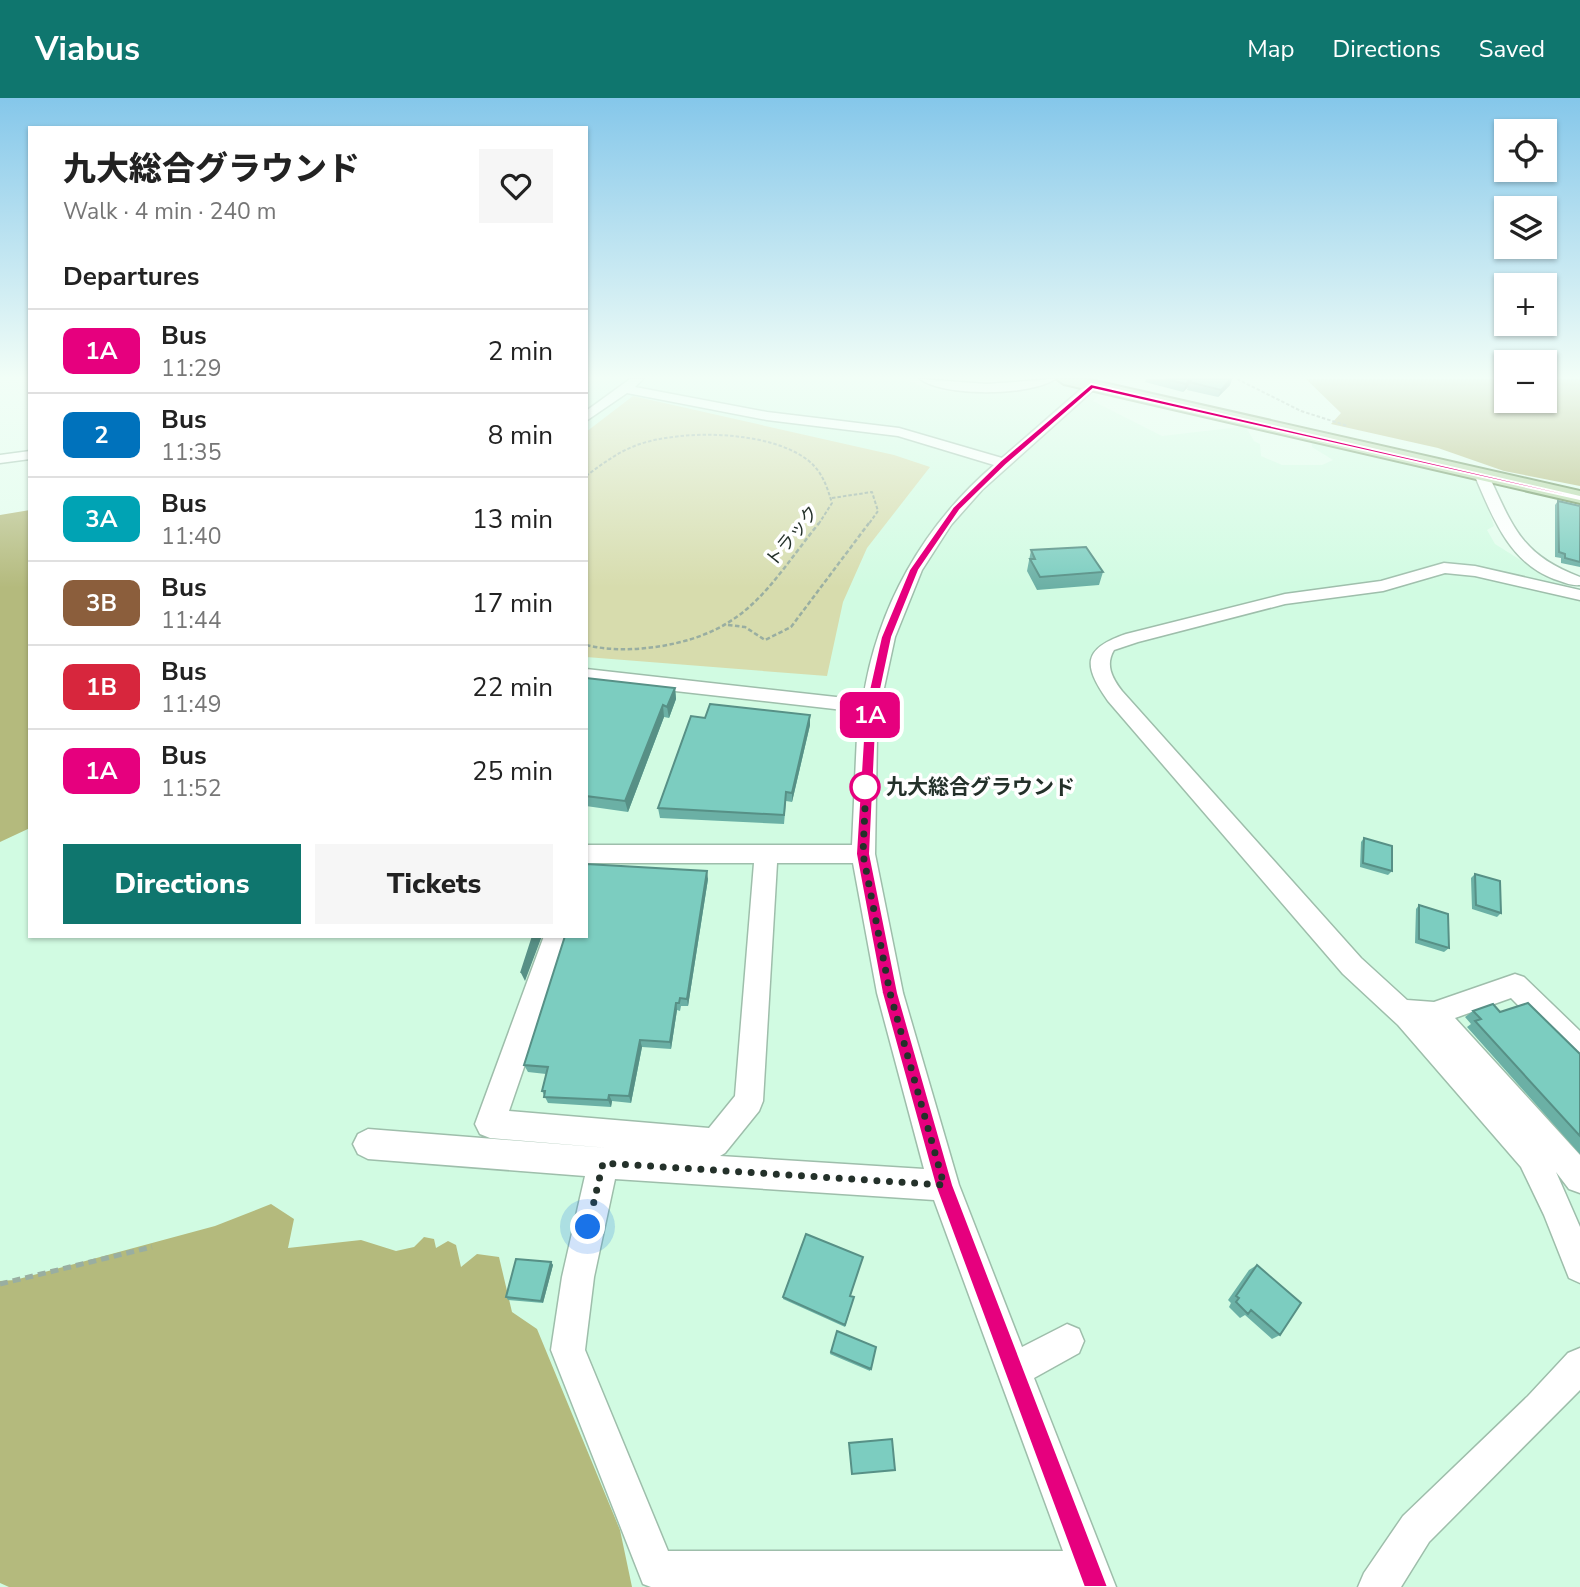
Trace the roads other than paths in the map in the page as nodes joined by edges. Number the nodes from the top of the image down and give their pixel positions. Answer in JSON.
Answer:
{"nodes":[{"id":1,"x":955,"y":448,"type":"edge"},
{"id":2,"x":1020,"y":448,"type":"edge"},
{"id":3,"x":1367,"y":448,"type":"edge"},
{"id":4,"x":28,"y":455,"type":"edge"},
{"id":5,"x":0,"y":459,"type":"edge"},
{"id":6,"x":1003,"y":463,"type":"junction"},
{"id":7,"x":1481,"y":474,"type":"junction"},
{"id":8,"x":1580,"y":497,"type":"edge"},
{"id":9,"x":1580,"y":582,"type":"edge"},
{"id":10,"x":1580,"y":595,"type":"edge"},
{"id":11,"x":588,"y":676,"type":"edge"},
{"id":12,"x":871,"y":708,"type":"junction"},
{"id":13,"x":766,"y":853,"type":"junction"},
{"id":14,"x":588,"y":854,"type":"edge"},
{"id":15,"x":863,"y":854,"type":"junction"},
{"id":16,"x":556,"y":938,"type":"edge"},
{"id":17,"x":1401,"y":1011,"type":"junction"},
{"id":18,"x":1434,"y":1014,"type":"junction"},
{"id":19,"x":1580,"y":1049,"type":"edge"},
{"id":20,"x":1536,"y":1126,"type":"junction"},
{"id":21,"x":368,"y":1144,"type":"dead end"},
{"id":22,"x":603,"y":1163,"type":"junction"},
{"id":23,"x":1538,"y":1168,"type":"junction"},
{"id":24,"x":1580,"y":1178,"type":"edge"},
{"id":25,"x":944,"y":1185,"type":"junction"},
{"id":26,"x":1580,"y":1267,"type":"edge"},
{"id":27,"x":1067,"y":1341,"type":"dead end"},
{"id":28,"x":1580,"y":1365,"type":"edge"},
{"id":29,"x":1014,"y":1370,"type":"junction"},
{"id":30,"x":1093,"y":1578,"type":"edge"},
{"id":31,"x":1378,"y":1587,"type":"edge"}],
"edges":[{"from":1,"to":6,"type":"street"},
{"from":2,"to":6,"type":"street"},
{"from":3,"to":7,"type":"main road"},
{"from":4,"to":5,"type":"street"},
{"from":6,"to":12,"type":"street"},
{"from":7,"to":8,"type":"main road"},
{"from":7,"to":9,"type":"street"},
{"from":10,"to":17,"type":"street"},
{"from":11,"to":12,"type":"street"},
{"from":12,"to":15,"type":"street"},
{"from":13,"to":14,"type":"street"},
{"from":13,"to":15,"type":"street"},
{"from":13,"to":16,"type":"street"},
{"from":15,"to":25,"type":"street"},
{"from":17,"to":18,"type":"street"},
{"from":17,"to":23,"type":"street"},
{"from":18,"to":19,"type":"street"},
{"from":18,"to":20,"type":"street"},
{"from":20,"to":23,"type":"street"},
{"from":20,"to":24,"type":"street"},
{"from":21,"to":22,"type":"street"},
{"from":22,"to":25,"type":"street"},
{"from":22,"to":30,"type":"street"},
{"from":23,"to":26,"type":"street"},
{"from":25,"to":29,"type":"street"},
{"from":27,"to":29,"type":"street"},
{"from":28,"to":31,"type":"street"},
{"from":29,"to":30,"type":"street"}]}
